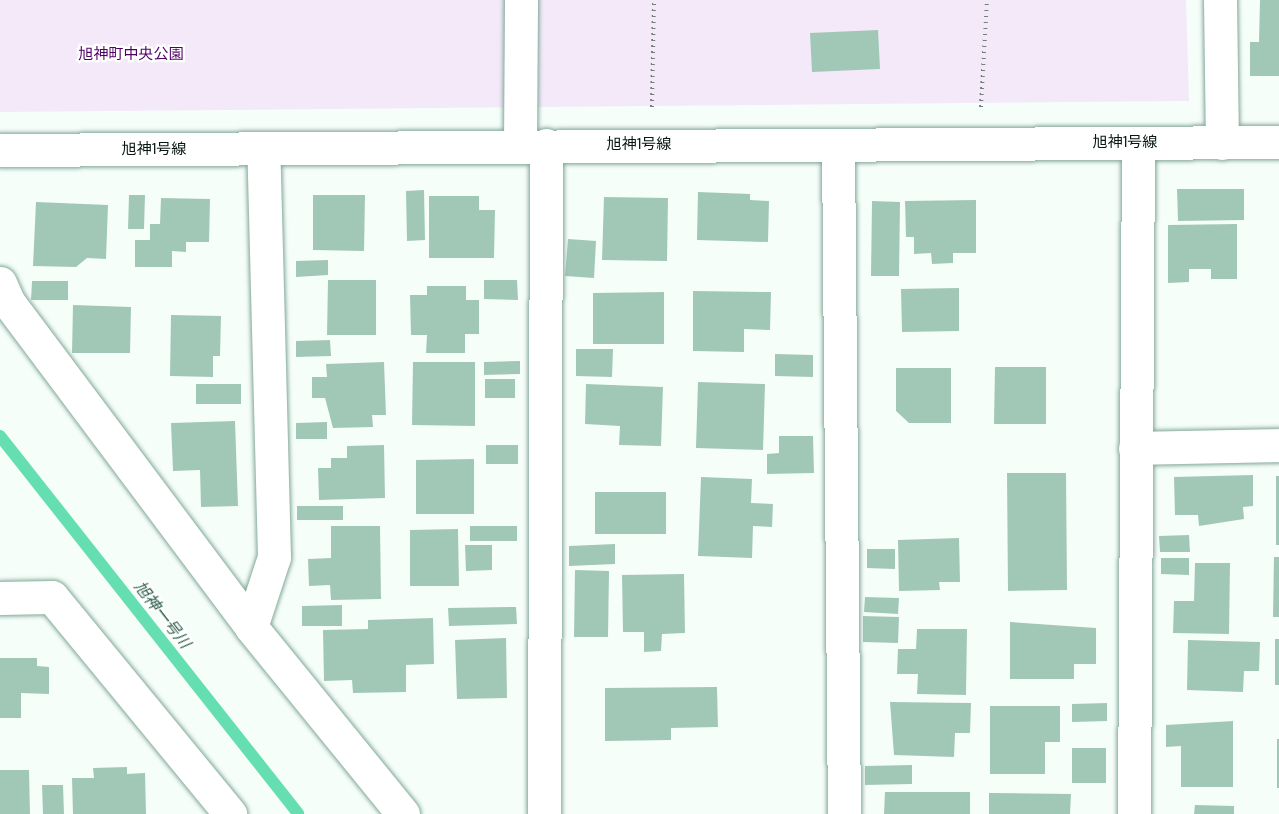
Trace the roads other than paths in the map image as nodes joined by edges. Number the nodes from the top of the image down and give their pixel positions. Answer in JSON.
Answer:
{"nodes":[{"id":1,"x":521,"y":0,"type":"edge"},
{"id":2,"x":1220,"y":0,"type":"edge"},
{"id":3,"x":1279,"y":142,"type":"edge"},
{"id":4,"x":1138,"y":143,"type":"junction"},
{"id":5,"x":1222,"y":143,"type":"junction"},
{"id":6,"x":533,"y":145,"type":"junction"},
{"id":7,"x":838,"y":145,"type":"junction"},
{"id":8,"x":263,"y":149,"type":"junction"},
{"id":9,"x":0,"y":150,"type":"edge"},
{"id":10,"x":0,"y":283,"type":"edge"},
{"id":11,"x":1279,"y":445,"type":"edge"},
{"id":12,"x":1135,"y":448,"type":"junction"},
{"id":13,"x":0,"y":598,"type":"edge"},
{"id":14,"x":251,"y":627,"type":"junction"},
{"id":15,"x":230,"y":814,"type":"edge"},
{"id":16,"x":403,"y":814,"type":"edge"},
{"id":17,"x":544,"y":814,"type":"edge"},
{"id":18,"x":844,"y":814,"type":"edge"},
{"id":19,"x":1134,"y":814,"type":"edge"}],
"edges":[{"from":1,"to":6,"type":"street"},
{"from":2,"to":5,"type":"street"},
{"from":3,"to":5,"type":"street","name":"旭神1号線"},
{"from":4,"to":5,"type":"street","name":"旭神1号線"},
{"from":4,"to":7,"type":"street","name":"旭神1号線"},
{"from":4,"to":12,"type":"street"},
{"from":6,"to":7,"type":"street","name":"旭神1号線"},
{"from":6,"to":8,"type":"street","name":"旭神1号線"},
{"from":6,"to":17,"type":"street"},
{"from":7,"to":18,"type":"street"},
{"from":8,"to":9,"type":"street","name":"旭神1号線"},
{"from":8,"to":14,"type":"street"},
{"from":10,"to":14,"type":"street"},
{"from":11,"to":12,"type":"street"},
{"from":12,"to":19,"type":"street"},
{"from":13,"to":15,"type":"street"},
{"from":14,"to":16,"type":"street"}]}
